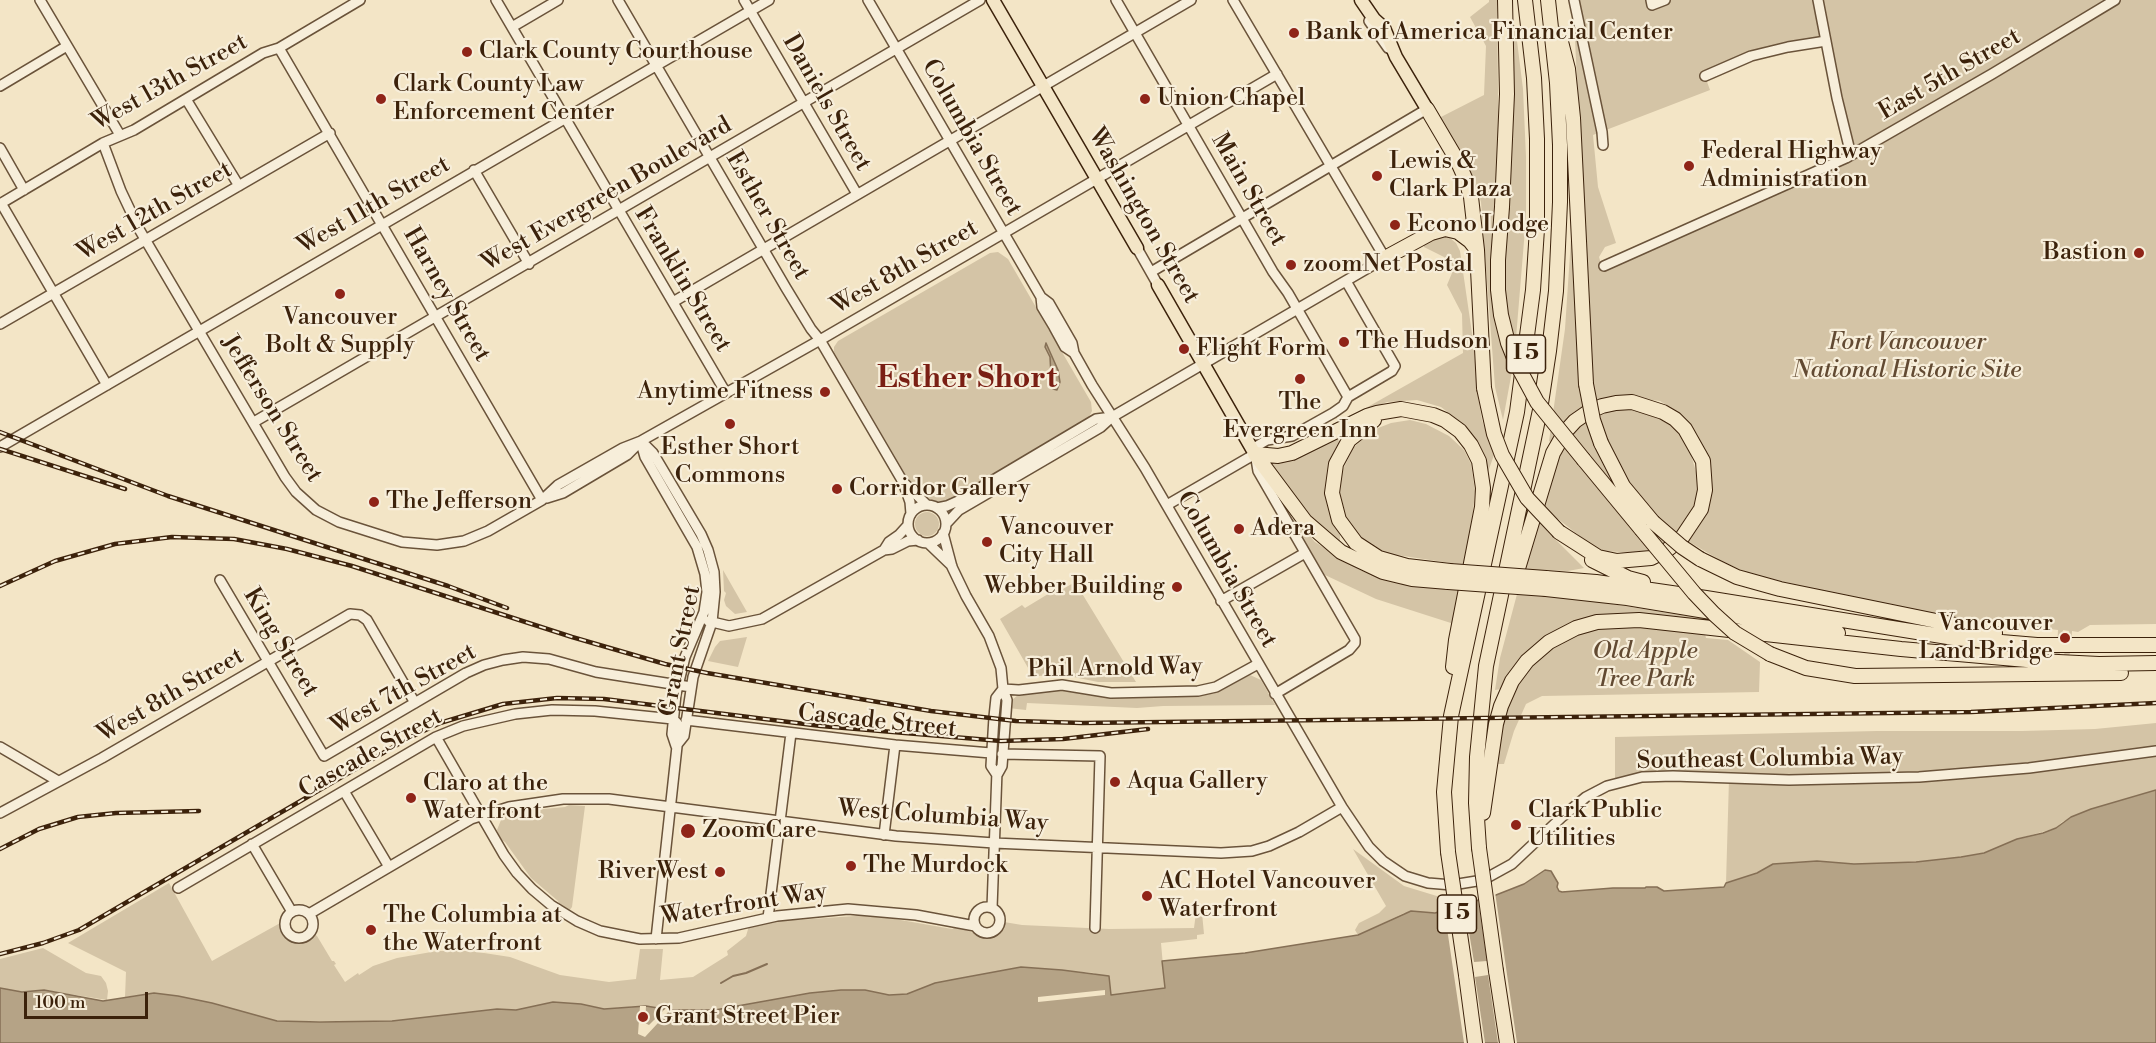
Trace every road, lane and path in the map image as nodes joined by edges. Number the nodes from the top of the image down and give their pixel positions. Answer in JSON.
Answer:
{"nodes":[{"id":1,"x":40,"y":0,"type":"edge"},
{"id":2,"x":360,"y":0,"type":"edge"},
{"id":3,"x":496,"y":0,"type":"edge"},
{"id":4,"x":558,"y":0,"type":"edge"},
{"id":5,"x":618,"y":0,"type":"edge"},
{"id":6,"x":744,"y":0,"type":"edge"},
{"id":7,"x":769,"y":0,"type":"edge"},
{"id":8,"x":868,"y":0,"type":"edge"},
{"id":9,"x":980,"y":0,"type":"edge"},
{"id":10,"x":993,"y":0,"type":"edge"},
{"id":11,"x":1116,"y":0,"type":"edge"},
{"id":12,"x":1191,"y":0,"type":"edge"},
{"id":13,"x":1233,"y":0,"type":"edge"},
{"id":14,"x":1361,"y":0,"type":"edge"},
{"id":15,"x":1505,"y":0,"type":"edge"},
{"id":16,"x":1525,"y":0,"type":"edge"},
{"id":17,"x":1549,"y":0,"type":"edge"},
{"id":18,"x":1574,"y":0,"type":"edge"},
{"id":19,"x":1665,"y":0,"type":"edge"},
{"id":20,"x":1818,"y":0,"type":"edge"},
{"id":21,"x":2115,"y":0,"type":"edge"},
{"id":22,"x":1651,"y":3,"type":"edge"},
{"id":23,"x":750,"y":11,"type":"junction"},
{"id":24,"x":512,"y":27,"type":"junction"},
{"id":25,"x":1135,"y":33,"type":"junction"},
{"id":26,"x":1826,"y":41,"type":"junction"},
{"id":27,"x":67,"y":46,"type":"junction"},
{"id":28,"x":279,"y":48,"type":"junction"},
{"id":29,"x":896,"y":49,"type":"junction"},
{"id":30,"x":656,"y":65,"type":"junction"},
{"id":31,"x":1277,"y":74,"type":"junction"},
{"id":32,"x":1705,"y":76,"type":"dead end"},
{"id":33,"x":0,"y":86,"type":"edge"},
{"id":34,"x":1043,"y":86,"type":"junction"},
{"id":35,"x":186,"y":99,"type":"junction"},
{"id":36,"x":804,"y":102,"type":"junction"},
{"id":37,"x":1427,"y":109,"type":"junction"},
{"id":38,"x":565,"y":117,"type":"junction"},
{"id":39,"x":1188,"y":126,"type":"junction"},
{"id":40,"x":330,"y":133,"type":"junction"},
{"id":41,"x":120,"y":135,"type":"junction"},
{"id":42,"x":950,"y":140,"type":"junction"},
{"id":43,"x":103,"y":143,"type":"junction"},
{"id":44,"x":1603,"y":145,"type":"dead end"},
{"id":45,"x":0,"y":147,"type":"edge"},
{"id":46,"x":1851,"y":155,"type":"junction"},
{"id":47,"x":710,"y":157,"type":"junction"},
{"id":48,"x":1331,"y":167,"type":"junction"},
{"id":49,"x":474,"y":170,"type":"junction"},
{"id":50,"x":1097,"y":179,"type":"junction"},
{"id":51,"x":239,"y":186,"type":"junction"},
{"id":52,"x":24,"y":190,"type":"junction"},
{"id":53,"x":857,"y":194,"type":"junction"},
{"id":54,"x":1,"y":203,"type":"edge"},
{"id":55,"x":618,"y":210,"type":"junction"},
{"id":56,"x":1243,"y":218,"type":"junction"},
{"id":57,"x":382,"y":224,"type":"junction"},
{"id":58,"x":1004,"y":233,"type":"junction"},
{"id":59,"x":146,"y":241,"type":"junction"},
{"id":60,"x":1137,"y":248,"type":"joint"},
{"id":61,"x":764,"y":249,"type":"junction"},
{"id":62,"x":1477,"y":250,"type":"junction"},
{"id":63,"x":1385,"y":258,"type":"junction"},
{"id":64,"x":529,"y":264,"type":"junction"},
{"id":65,"x":1604,"y":266,"type":"dead end"},
{"id":66,"x":1151,"y":272,"type":"junction"},
{"id":67,"x":1346,"y":281,"type":"junction"},
{"id":68,"x":1158,"y":285,"type":"joint"},
{"id":69,"x":54,"y":293,"type":"junction"},
{"id":70,"x":673,"y":302,"type":"junction"},
{"id":71,"x":1297,"y":310,"type":"junction"},
{"id":72,"x":436,"y":318,"type":"junction"},
{"id":73,"x":0,"y":324,"type":"edge"},
{"id":74,"x":199,"y":331,"type":"junction"},
{"id":75,"x":820,"y":340,"type":"junction"},
{"id":76,"x":1203,"y":363,"type":"junction"},
{"id":77,"x":107,"y":385,"type":"junction"},
{"id":78,"x":726,"y":393,"type":"junction"},
{"id":79,"x":1348,"y":397,"type":"junction"},
{"id":80,"x":1389,"y":411,"type":"junction"},
{"id":81,"x":1112,"y":417,"type":"junction"},
{"id":82,"x":254,"y":422,"type":"junction"},
{"id":83,"x":641,"y":441,"type":"junction"},
{"id":84,"x":0,"y":447,"type":"edge"},
{"id":85,"x":1255,"y":454,"type":"junction"},
{"id":86,"x":903,"y":482,"type":"junction"},
{"id":87,"x":542,"y":500,"type":"junction"},
{"id":88,"x":1167,"y":505,"type":"junction"},
{"id":89,"x":932,"y":507,"type":"junction"},
{"id":90,"x":911,"y":514,"type":"junction"},
{"id":91,"x":908,"y":525,"type":"junction"},
{"id":92,"x":1647,"y":525,"type":"junction"},
{"id":93,"x":945,"y":529,"type":"junction"},
{"id":94,"x":1559,"y":532,"type":"junction"},
{"id":95,"x":918,"y":540,"type":"junction"},
{"id":96,"x":928,"y":543,"type":"junction"},
{"id":97,"x":884,"y":550,"type":"junction"},
{"id":98,"x":1305,"y":553,"type":"junction"},
{"id":99,"x":952,"y":567,"type":"junction"},
{"id":100,"x":1449,"y":577,"type":"junction"},
{"id":101,"x":220,"y":580,"type":"dead end"},
{"id":102,"x":1546,"y":583,"type":"junction"},
{"id":103,"x":1706,"y":598,"type":"junction"},
{"id":104,"x":1221,"y":601,"type":"junction"},
{"id":105,"x":707,"y":620,"type":"junction"},
{"id":106,"x":2065,"y":645,"type":"junction"},
{"id":107,"x":2156,"y":645,"type":"edge"},
{"id":108,"x":1946,"y":652,"type":"junction"},
{"id":109,"x":268,"y":661,"type":"junction"},
{"id":110,"x":2156,"y":663,"type":"edge"},
{"id":111,"x":1258,"y":664,"type":"junction"},
{"id":112,"x":1486,"y":666,"type":"junction"},
{"id":113,"x":2156,"y":672,"type":"edge"},
{"id":114,"x":678,"y":685,"type":"junction"},
{"id":115,"x":691,"y":687,"type":"junction"},
{"id":116,"x":1003,"y":689,"type":"junction"},
{"id":117,"x":1275,"y":694,"type":"junction"},
{"id":118,"x":1453,"y":702,"type":"junction"},
{"id":119,"x":415,"y":703,"type":"junction"},
{"id":120,"x":673,"y":719,"type":"junction"},
{"id":121,"x":686,"y":720,"type":"junction"},
{"id":122,"x":791,"y":733,"type":"junction"},
{"id":123,"x":436,"y":737,"type":"junction"},
{"id":124,"x":676,"y":746,"type":"junction"},
{"id":125,"x":895,"y":746,"type":"junction"},
{"id":126,"x":0,"y":747,"type":"edge"},
{"id":127,"x":2156,"y":751,"type":"edge"},
{"id":128,"x":992,"y":753,"type":"junction"},
{"id":129,"x":1002,"y":754,"type":"junction"},
{"id":130,"x":324,"y":756,"type":"joint"},
{"id":131,"x":997,"y":775,"type":"junction"},
{"id":132,"x":58,"y":780,"type":"junction"},
{"id":133,"x":344,"y":791,"type":"junction"},
{"id":134,"x":1342,"y":807,"type":"junction"},
{"id":135,"x":670,"y":808,"type":"junction"},
{"id":136,"x":0,"y":813,"type":"edge"},
{"id":137,"x":482,"y":815,"type":"junction"},
{"id":138,"x":779,"y":822,"type":"junction"},
{"id":139,"x":884,"y":835,"type":"junction"},
{"id":140,"x":994,"y":843,"type":"junction"},
{"id":141,"x":252,"y":844,"type":"junction"},
{"id":142,"x":1097,"y":847,"type":"junction"},
{"id":143,"x":1479,"y":848,"type":"junction"},
{"id":144,"x":389,"y":867,"type":"junction"},
{"id":145,"x":178,"y":888,"type":"dead end"},
{"id":146,"x":992,"y":908,"type":"junction"},
{"id":147,"x":292,"y":912,"type":"junction"},
{"id":148,"x":309,"y":914,"type":"junction"},
{"id":149,"x":768,"y":918,"type":"junction"},
{"id":150,"x":975,"y":926,"type":"junction"},
{"id":151,"x":1095,"y":928,"type":"dead end"},
{"id":152,"x":656,"y":939,"type":"junction"},
{"id":153,"x":1475,"y":1043,"type":"edge"},
{"id":154,"x":1507,"y":1043,"type":"edge"}],
"edges":[{"from":1,"to":27,"type":"street"},
{"from":2,"to":28,"type":"street","name":"West 13th Street"},
{"from":3,"to":24,"type":"street","name":"Franklin Street"},
{"from":4,"to":24,"type":"street"},
{"from":5,"to":30,"type":"street","name":"Esther Street"},
{"from":6,"to":23,"type":"street","name":"Daniels Street"},
{"from":7,"to":23,"type":"street","name":"West 11th Street"},
{"from":8,"to":29,"type":"street","name":"Columbia Street"},
{"from":9,"to":29,"type":"street","name":"West Evergreen Boulevard"},
{"from":10,"to":34,"type":"main road","name":"Washington Street"},
{"from":11,"to":25,"type":"street","name":"Main Street"},
{"from":12,"to":25,"type":"street"},
{"from":13,"to":31,"type":"street"},
{"from":14,"to":37,"type":"main road"},
{"from":15,"to":92,"type":"highway","bridge":true},
{"from":16,"to":118,"type":"highway","number":"I 5"},
{"from":17,"to":92,"type":"highway","bridge":true},
{"from":17,"to":112,"type":"highway","number":"I 5"},
{"from":18,"to":44,"type":"street"},
{"from":19,"to":22,"type":"street"},
{"from":20,"to":26,"type":"street"},
{"from":21,"to":46,"type":"street","name":"East 5th Street"},
{"from":23,"to":30,"type":"street","name":"West 11th Street"},
{"from":23,"to":36,"type":"street","name":"Daniels Street"},
{"from":24,"to":38,"type":"street","name":"Franklin Street"},
{"from":25,"to":34,"type":"street"},
{"from":25,"to":39,"type":"street","name":"Main Street"},
{"from":26,"to":32,"type":"street"},
{"from":26,"to":46,"type":"street"},
{"from":27,"to":33,"type":"street"},
{"from":27,"to":41,"type":"street"},
{"from":28,"to":35,"type":"street","name":"West 13th Street"},
{"from":28,"to":40,"type":"street","name":"Harney Street"},
{"from":29,"to":36,"type":"street","name":"West Evergreen Boulevard"},
{"from":29,"to":42,"type":"street","name":"Columbia Street"},
{"from":30,"to":38,"type":"street","name":"West 11th Street"},
{"from":30,"to":47,"type":"street","name":"Esther Street"},
{"from":31,"to":39,"type":"street","name":"West 8th Street"},
{"from":31,"to":48,"type":"street"},
{"from":34,"to":42,"type":"street"},
{"from":34,"to":50,"type":"main road","name":"Washington Street"},
{"from":35,"to":41,"type":"street","name":"West 13th Street"},
{"from":35,"to":51,"type":"street"},
{"from":36,"to":47,"type":"street","name":"West Evergreen Boulevard"},
{"from":36,"to":53,"type":"street","name":"Daniels Street"},
{"from":37,"to":48,"type":"street"},
{"from":37,"to":62,"type":"highway"},
{"from":38,"to":49,"type":"street","name":"West 11th Street"},
{"from":38,"to":55,"type":"street","name":"Franklin Street"},
{"from":39,"to":50,"type":"street","name":"West 8th Street"},
{"from":39,"to":56,"type":"street","name":"Main Street"},
{"from":40,"to":51,"type":"street","name":"West 12th Street"},
{"from":40,"to":57,"type":"street","name":"Harney Street"},
{"from":41,"to":43,"type":"street","name":"West 13th Street"},
{"from":42,"to":53,"type":"street"},
{"from":42,"to":58,"type":"street","name":"Columbia Street"},
{"from":43,"to":52,"type":"street","name":"West 13th Street"},
{"from":43,"to":59,"type":"street","name":"Jefferson Street"},
{"from":45,"to":52,"type":"street"},
{"from":46,"to":65,"type":"street","name":"East 5th Street"},
{"from":47,"to":55,"type":"street","name":"West Evergreen Boulevard"},
{"from":47,"to":61,"type":"street","name":"Esther Street"},
{"from":48,"to":56,"type":"street"},
{"from":48,"to":63,"type":"street"},
{"from":49,"to":57,"type":"street","name":"West 11th Street"},
{"from":49,"to":64,"type":"street"},
{"from":50,"to":58,"type":"street","name":"West 8th Street"},
{"from":50,"to":60,"type":"main road","name":"Washington Street"},
{"from":51,"to":59,"type":"street","name":"West 12th Street"},
{"from":52,"to":54,"type":"street","name":"West 13th Street"},
{"from":53,"to":61,"type":"street"},
{"from":54,"to":69,"type":"street"},
{"from":55,"to":64,"type":"street","name":"West Evergreen Boulevard"},
{"from":55,"to":70,"type":"street","name":"Franklin Street"},
{"from":56,"to":66,"type":"street"},
{"from":56,"to":71,"type":"street","name":"Main Street"},
{"from":57,"to":72,"type":"street","name":"Harney Street"},
{"from":57,"to":74,"type":"street","name":"West 11th Street"},
{"from":58,"to":75,"type":"street","name":"West 8th Street"},
{"from":58,"to":81,"type":"street","name":"Columbia Street"},
{"from":59,"to":69,"type":"street","name":"West 12th Street"},
{"from":59,"to":74,"type":"street","name":"Jefferson Street"},
{"from":60,"to":66,"type":"street","name":"Washington Street"},
{"from":61,"to":70,"type":"street"},
{"from":61,"to":75,"type":"street","name":"Esther Street"},
{"from":62,"to":63,"type":"highway"},
{"from":62,"to":94,"type":"highway","bridge":true},
{"from":63,"to":67,"type":"street"},
{"from":64,"to":72,"type":"street","name":"West Evergreen Boulevard"},
{"from":66,"to":68,"type":"street","name":"Washington Street"},
{"from":67,"to":71,"type":"street"},
{"from":67,"to":79,"type":"street"},
{"from":68,"to":76,"type":"main road","name":"Washington Street"},
{"from":69,"to":73,"type":"street","name":"West 12th Street"},
{"from":69,"to":77,"type":"street"},
{"from":70,"to":78,"type":"street","name":"Franklin Street"},
{"from":71,"to":76,"type":"street"},
{"from":71,"to":79,"type":"street","name":"Main Street"},
{"from":72,"to":82,"type":"street","name":"West Evergreen Boulevard"},
{"from":72,"to":87,"type":"street","name":"Harney Street"},
{"from":74,"to":77,"type":"street","name":"West 11th Street"},
{"from":74,"to":82,"type":"street","name":"Jefferson Street"},
{"from":75,"to":78,"type":"street","name":"West 8th Street"},
{"from":75,"to":86,"type":"street","name":"Esther Street"},
{"from":76,"to":81,"type":"street"},
{"from":76,"to":85,"type":"main road","name":"Washington Street"},
{"from":77,"to":84,"type":"street","name":"West 11th Street"},
{"from":78,"to":83,"type":"street","name":"West 8th Street"},
{"from":79,"to":85,"type":"street"},
{"from":80,"to":85,"type":"highway"},
{"from":80,"to":100,"type":"highway"},
{"from":80,"to":118,"type":"highway"},
{"from":81,"to":88,"type":"street","name":"Columbia Street"},
{"from":81,"to":89,"type":"street"},
{"from":81,"to":93,"type":"street"},
{"from":82,"to":87,"type":"street","name":"Jefferson Street"},
{"from":83,"to":87,"type":"street","name":"West 8th Street"},
{"from":83,"to":105,"type":"street","name":"Grant Street"},
{"from":85,"to":88,"type":"street"},
{"from":85,"to":98,"type":"street","name":"Washington Street"},
{"from":85,"to":100,"type":"highway"},
{"from":86,"to":89,"type":"street","name":"Esther Street"},
{"from":86,"to":90,"type":"street","name":"Esther Street"},
{"from":88,"to":104,"type":"street","name":"Columbia Street"},
{"from":89,"to":90,"type":"street"},
{"from":89,"to":93,"type":"street"},
{"from":90,"to":91,"type":"street"},
{"from":91,"to":95,"type":"street"},
{"from":91,"to":97,"type":"street"},
{"from":92,"to":106,"type":"highway","bridge":true},
{"from":92,"to":113,"type":"highway","bridge":true},
{"from":93,"to":96,"type":"street"},
{"from":93,"to":99,"type":"street"},
{"from":94,"to":103,"type":"highway"},
{"from":94,"to":112,"type":"highway"},
{"from":95,"to":96,"type":"street"},
{"from":95,"to":97,"type":"street"},
{"from":96,"to":99,"type":"street"},
{"from":97,"to":105,"type":"street"},
{"from":98,"to":104,"type":"street"},
{"from":98,"to":117,"type":"street","name":"Washington Street"},
{"from":99,"to":116,"type":"street"},
{"from":100,"to":102,"type":"highway","bridge":true},
{"from":101,"to":109,"type":"street","name":"King Street"},
{"from":102,"to":103,"type":"highway"},
{"from":102,"to":108,"type":"highway"},
{"from":103,"to":106,"type":"highway"},
{"from":104,"to":111,"type":"street","name":"Columbia Street"},
{"from":105,"to":114,"type":"street","name":"Grant Street"},
{"from":105,"to":115,"type":"street","name":"Grant Street"},
{"from":106,"to":107,"type":"highway"},
{"from":108,"to":110,"type":"highway"},
{"from":108,"to":143,"type":"highway"},
{"from":109,"to":119,"type":"street","name":"West 8th Street"},
{"from":109,"to":130,"type":"street","name":"King Street"},
{"from":109,"to":132,"type":"street","name":"West 8th Street"},
{"from":111,"to":116,"type":"street","name":"Phil Arnold Way"},
{"from":111,"to":117,"type":"street","name":"Columbia Street"},
{"from":112,"to":143,"type":"highway","number":"I 5"},
{"from":114,"to":115,"type":"street","name":"West 7th Street"},
{"from":114,"to":119,"type":"street","name":"West 7th Street"},
{"from":114,"to":120,"type":"street","name":"Grant Street"},
{"from":115,"to":121,"type":"street","name":"Grant Street"},
{"from":116,"to":128,"type":"street"},
{"from":116,"to":129,"type":"street"},
{"from":117,"to":134,"type":"street","name":"Columbia Street"},
{"from":118,"to":153,"type":"highway","number":"I 5","bridge":true},
{"from":119,"to":130,"type":"street","name":"West 7th Street"},
{"from":120,"to":123,"type":"street","name":"Cascade Street"},
{"from":120,"to":124,"type":"street","name":"Grant Street"},
{"from":121,"to":122,"type":"street","name":"Cascade Street"},
{"from":121,"to":124,"type":"street","name":"Grant Street"},
{"from":122,"to":125,"type":"street","name":"Cascade Street"},
{"from":122,"to":138,"type":"street"},
{"from":123,"to":133,"type":"street","name":"Cascade Street"},
{"from":123,"to":137,"type":"street","name":"Waterfront Way"},
{"from":124,"to":135,"type":"street","name":"Grant Street"},
{"from":125,"to":128,"type":"street","name":"Cascade Street"},
{"from":125,"to":139,"type":"street"},
{"from":126,"to":132,"type":"street"},
{"from":127,"to":134,"type":"street","name":"Southeast Columbia Way"},
{"from":128,"to":131,"type":"street"},
{"from":129,"to":131,"type":"street"},
{"from":129,"to":142,"type":"street"},
{"from":131,"to":140,"type":"street"},
{"from":132,"to":136,"type":"street","name":"West 8th Street"},
{"from":133,"to":141,"type":"street","name":"Cascade Street"},
{"from":133,"to":144,"type":"street"},
{"from":134,"to":142,"type":"street","name":"West Columbia Way"},
{"from":135,"to":137,"type":"street","name":"West Columbia Way"},
{"from":135,"to":138,"type":"street","name":"West Columbia Way"},
{"from":135,"to":152,"type":"street","name":"Grant Street"},
{"from":137,"to":144,"type":"street","name":"West Columbia Way"},
{"from":137,"to":152,"type":"street","name":"Waterfront Way"},
{"from":138,"to":139,"type":"street","name":"West Columbia Way"},
{"from":138,"to":149,"type":"street"},
{"from":139,"to":140,"type":"street","name":"West Columbia Way"},
{"from":140,"to":142,"type":"street","name":"West Columbia Way"},
{"from":140,"to":146,"type":"street"},
{"from":141,"to":145,"type":"street","name":"Cascade Street"},
{"from":141,"to":147,"type":"street"},
{"from":142,"to":151,"type":"street"},
{"from":143,"to":154,"type":"highway","number":"I 5","bridge":true},
{"from":144,"to":148,"type":"street","name":"West Columbia Way"},
{"from":146,"to":150,"type":"street"},
{"from":146,"to":150,"type":"street"},
{"from":147,"to":148,"type":"street"},
{"from":147,"to":148,"type":"street"},
{"from":149,"to":150,"type":"street","name":"Waterfront Way"},
{"from":149,"to":152,"type":"street","name":"Waterfront Way"}]}
